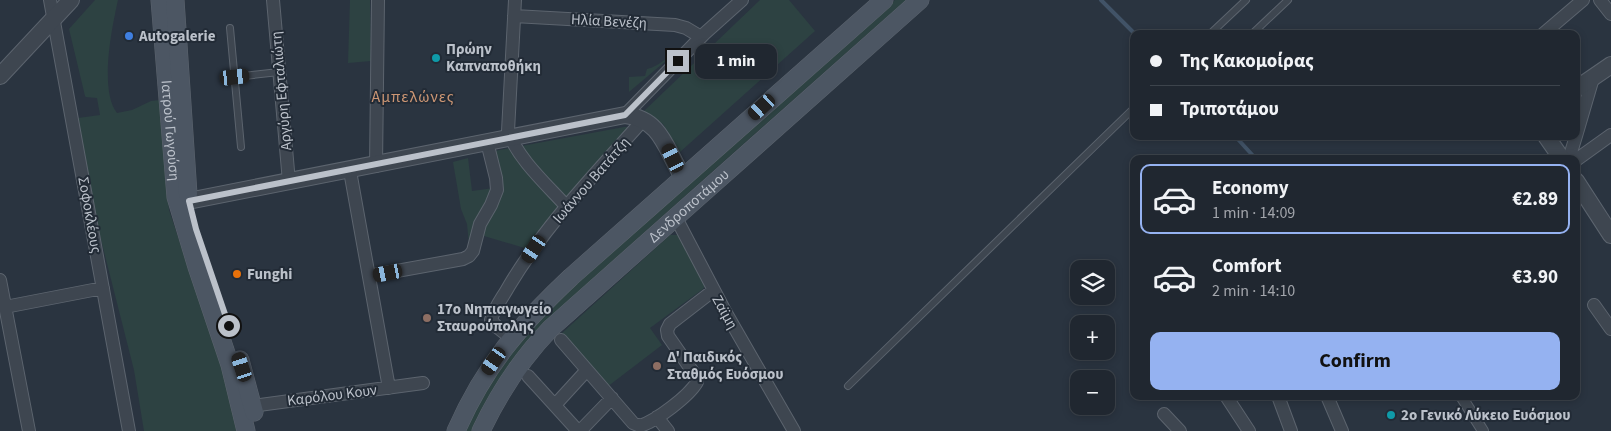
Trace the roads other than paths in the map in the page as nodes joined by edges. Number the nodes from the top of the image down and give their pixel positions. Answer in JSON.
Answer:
{"nodes":[{"id":1,"x":50,"y":0,"type":"edge"},
{"id":2,"x":70,"y":0,"type":"edge"},
{"id":3,"x":160,"y":0,"type":"edge"},
{"id":4,"x":175,"y":0,"type":"edge"},
{"id":5,"x":273,"y":0,"type":"edge"},
{"id":6,"x":378,"y":0,"type":"edge"},
{"id":7,"x":515,"y":0,"type":"edge"},
{"id":8,"x":742,"y":0,"type":"edge"},
{"id":9,"x":884,"y":0,"type":"edge"},
{"id":10,"x":920,"y":0,"type":"edge"},
{"id":11,"x":1246,"y":0,"type":"edge"},
{"id":12,"x":1288,"y":0,"type":"edge"},
{"id":13,"x":1583,"y":0,"type":"edge"},
{"id":14,"x":1600,"y":0,"type":"edge"},
{"id":15,"x":1611,"y":14,"type":"edge"},
{"id":16,"x":514,"y":16,"type":"junction"},
{"id":17,"x":53,"y":19,"type":"junction"},
{"id":18,"x":230,"y":28,"type":"dead end"},
{"id":19,"x":1214,"y":30,"type":"edge"},
{"id":20,"x":1256,"y":30,"type":"edge"},
{"id":21,"x":1548,"y":30,"type":"edge"},
{"id":22,"x":701,"y":37,"type":"junction"},
{"id":23,"x":1611,"y":65,"type":"edge"},
{"id":24,"x":279,"y":72,"type":"junction"},
{"id":25,"x":0,"y":76,"type":"edge"},
{"id":26,"x":235,"y":77,"type":"junction"},
{"id":27,"x":1593,"y":78,"type":"junction"},
{"id":28,"x":1580,"y":86,"type":"edge"},
{"id":29,"x":1130,"y":112,"type":"edge"},
{"id":30,"x":625,"y":115,"type":"junction"},
{"id":31,"x":644,"y":119,"type":"junction"},
{"id":32,"x":1580,"y":122,"type":"edge"},
{"id":33,"x":1611,"y":135,"type":"edge"},
{"id":34,"x":510,"y":138,"type":"junction"},
{"id":35,"x":1549,"y":140,"type":"edge"},
{"id":36,"x":1575,"y":140,"type":"edge"},
{"id":37,"x":487,"y":142,"type":"junction"},
{"id":38,"x":240,"y":147,"type":"dead end"},
{"id":39,"x":1559,"y":155,"type":"edge"},
{"id":40,"x":1571,"y":155,"type":"edge"},
{"id":41,"x":1580,"y":157,"type":"edge"},
{"id":42,"x":376,"y":166,"type":"junction"},
{"id":43,"x":350,"y":170,"type":"junction"},
{"id":44,"x":682,"y":177,"type":"junction"},
{"id":45,"x":289,"y":182,"type":"junction"},
{"id":46,"x":1580,"y":187,"type":"edge"},
{"id":47,"x":183,"y":202,"type":"junction"},
{"id":48,"x":566,"y":206,"type":"junction"},
{"id":49,"x":675,"y":216,"type":"junction"},
{"id":50,"x":1609,"y":228,"type":"edge"},
{"id":51,"x":369,"y":276,"type":"junction"},
{"id":52,"x":0,"y":280,"type":"edge"},
{"id":53,"x":103,"y":288,"type":"junction"},
{"id":54,"x":714,"y":290,"type":"junction"},
{"id":55,"x":1594,"y":305,"type":"dead end"},
{"id":56,"x":6,"y":307,"type":"junction"},
{"id":57,"x":1611,"y":330,"type":"edge"},
{"id":58,"x":511,"y":338,"type":"junction"},
{"id":59,"x":561,"y":340,"type":"dead end"},
{"id":60,"x":587,"y":370,"type":"junction"},
{"id":61,"x":528,"y":376,"type":"dead end"},
{"id":62,"x":423,"y":383,"type":"dead end"},
{"id":63,"x":848,"y":386,"type":"dead end"},
{"id":64,"x":390,"y":388,"type":"junction"},
{"id":65,"x":612,"y":398,"type":"junction"},
{"id":66,"x":1229,"y":400,"type":"edge"},
{"id":67,"x":1279,"y":400,"type":"edge"},
{"id":68,"x":1329,"y":400,"type":"edge"},
{"id":69,"x":1464,"y":400,"type":"edge"},
{"id":70,"x":555,"y":405,"type":"junction"},
{"id":71,"x":247,"y":406,"type":"junction"},
{"id":72,"x":1164,"y":414,"type":"dead end"},
{"id":73,"x":657,"y":417,"type":"junction"},
{"id":74,"x":26,"y":430,"type":"edge"},
{"id":75,"x":129,"y":431,"type":"edge"},
{"id":76,"x":246,"y":431,"type":"edge"},
{"id":77,"x":258,"y":431,"type":"edge"},
{"id":78,"x":456,"y":431,"type":"edge"},
{"id":79,"x":481,"y":431,"type":"edge"},
{"id":80,"x":579,"y":431,"type":"edge"},
{"id":81,"x":668,"y":431,"type":"edge"},
{"id":82,"x":794,"y":431,"type":"edge"},
{"id":83,"x":1180,"y":431,"type":"edge"},
{"id":84,"x":1249,"y":431,"type":"edge"},
{"id":85,"x":1290,"y":431,"type":"edge"},
{"id":86,"x":1342,"y":431,"type":"edge"},
{"id":87,"x":1483,"y":431,"type":"edge"}],
"edges":[{"from":1,"to":17,"type":"street","name":"Σοφοκλέους"},
{"from":2,"to":17,"type":"street"},
{"from":3,"to":47,"type":"main road","name":"Ιατρού Γωγούση"},
{"from":4,"to":47,"type":"main road","name":"Ιατρού Γωγούση"},
{"from":5,"to":24,"type":"street","name":"Αργύρη Εφταλιώτη"},
{"from":6,"to":42,"type":"street"},
{"from":7,"to":16,"type":"street"},
{"from":8,"to":22,"type":"street"},
{"from":9,"to":44,"type":"main road","name":"Δενδροποτάμου"},
{"from":10,"to":49,"type":"main road","name":"Δενδροποτάμου"},
{"from":11,"to":19,"type":"lane"},
{"from":12,"to":20,"type":"lane"},
{"from":13,"to":21,"type":"street"},
{"from":14,"to":15,"type":"street"},
{"from":16,"to":22,"type":"street","name":"Ηλία Βενέζη"},
{"from":16,"to":34,"type":"street"},
{"from":17,"to":25,"type":"street"},
{"from":17,"to":53,"type":"street","name":"Σοφοκλέους"},
{"from":18,"to":26,"type":"lane"},
{"from":22,"to":30,"type":"street"},
{"from":23,"to":27,"type":"street"},
{"from":24,"to":26,"type":"lane"},
{"from":24,"to":45,"type":"street","name":"Αργύρη Εφταλιώτη"},
{"from":26,"to":38,"type":"lane"},
{"from":27,"to":28,"type":"street"},
{"from":27,"to":32,"type":"street"},
{"from":29,"to":63,"type":"lane"},
{"from":30,"to":31,"type":"street"},
{"from":30,"to":34,"type":"street"},
{"from":31,"to":44,"type":"street"},
{"from":31,"to":48,"type":"street","name":"Ιωάννου Βατάτζη"},
{"from":33,"to":41,"type":"street"},
{"from":34,"to":37,"type":"street"},
{"from":34,"to":48,"type":"street"},
{"from":35,"to":39,"type":"street"},
{"from":36,"to":40,"type":"street"},
{"from":37,"to":42,"type":"street"},
{"from":37,"to":51,"type":"street"},
{"from":42,"to":43,"type":"street"},
{"from":43,"to":45,"type":"street"},
{"from":43,"to":51,"type":"street"},
{"from":44,"to":58,"type":"main road","name":"Δενδροποτάμου"},
{"from":45,"to":47,"type":"street"},
{"from":46,"to":50,"type":"street"},
{"from":47,"to":71,"type":"main road","name":"Ιατρού Γωγούση"},
{"from":48,"to":58,"type":"street","name":"Ιωάννου Βατάτζη"},
{"from":49,"to":54,"type":"street","name":"Ζαϊμη"},
{"from":49,"to":79,"type":"main road","name":"Δενδροποτάμου"},
{"from":51,"to":64,"type":"street"},
{"from":52,"to":56,"type":"street"},
{"from":53,"to":56,"type":"street"},
{"from":53,"to":75,"type":"street","name":"Σοφοκλέους"},
{"from":54,"to":73,"type":"street"},
{"from":54,"to":82,"type":"street","name":"Ζαϊμη"},
{"from":55,"to":57,"type":"street"},
{"from":56,"to":74,"type":"street"},
{"from":58,"to":78,"type":"main road","name":"Δενδροποτάμου"},
{"from":59,"to":60,"type":"street"},
{"from":60,"to":65,"type":"street"},
{"from":60,"to":70,"type":"street"},
{"from":61,"to":70,"type":"street"},
{"from":62,"to":64,"type":"street","name":"Καρόλου Κουν"},
{"from":64,"to":71,"type":"street","name":"Καρόλου Κουν"},
{"from":65,"to":73,"type":"street"},
{"from":65,"to":80,"type":"street"},
{"from":66,"to":84,"type":"street"},
{"from":67,"to":85,"type":"street"},
{"from":68,"to":86,"type":"street"},
{"from":69,"to":87,"type":"street"},
{"from":70,"to":80,"type":"street"},
{"from":71,"to":76,"type":"main road","name":"Ιατρού Γωγούση"},
{"from":71,"to":77,"type":"main road","name":"Ιατρού Γωγούση"},
{"from":72,"to":83,"type":"street"},
{"from":73,"to":81,"type":"street"}]}
